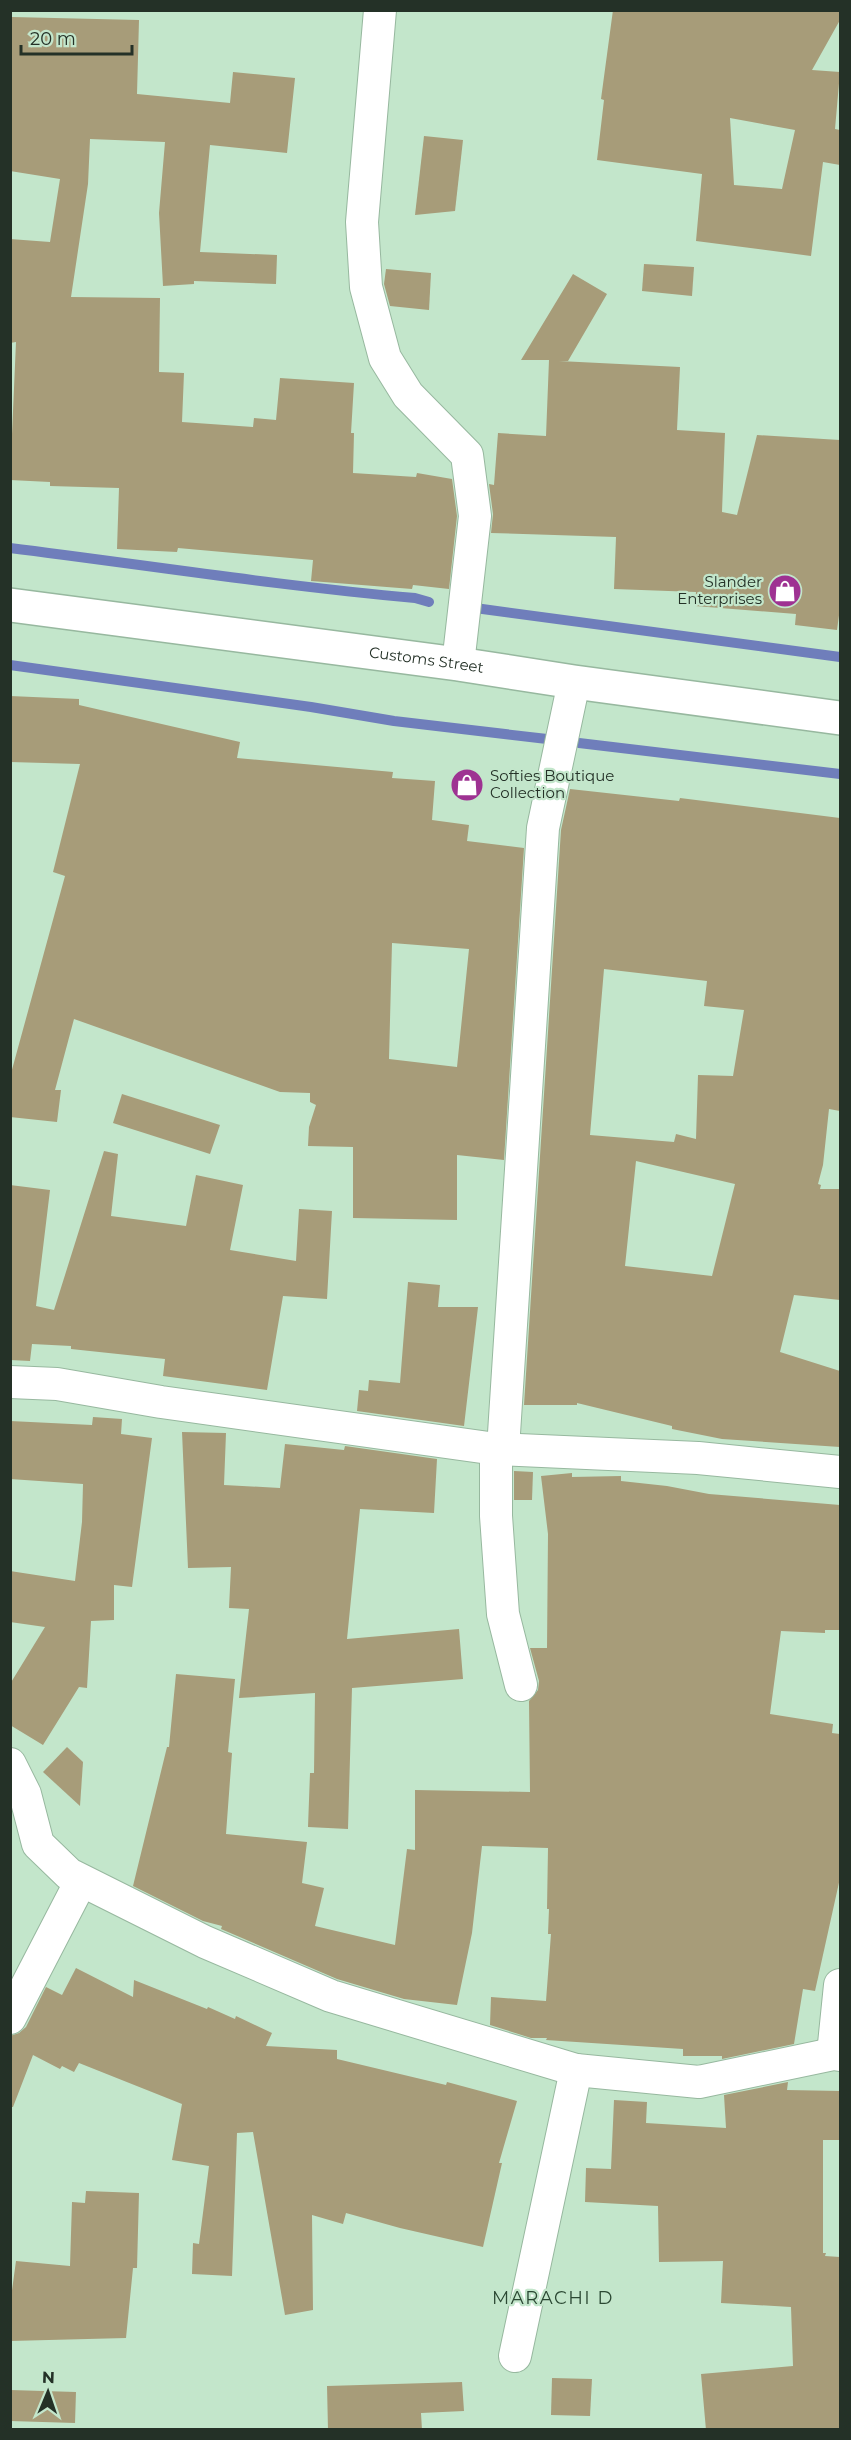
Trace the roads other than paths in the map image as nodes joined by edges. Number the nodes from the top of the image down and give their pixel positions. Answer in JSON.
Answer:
{"nodes":[{"id":1,"x":380,"y":10,"type":"edge"},
{"id":2,"x":10,"y":605,"type":"edge"},
{"id":3,"x":458,"y":664,"type":"junction"},
{"id":4,"x":574,"y":682,"type":"junction"},
{"id":5,"x":840,"y":718,"type":"edge"},
{"id":6,"x":10,"y":1382,"type":"edge"},
{"id":7,"x":499,"y":1449,"type":"junction"},
{"id":8,"x":840,"y":1472,"type":"edge"},
{"id":9,"x":521,"y":1684,"type":"dead end"},
{"id":10,"x":10,"y":1764,"type":"edge"},
{"id":11,"x":81,"y":1881,"type":"junction"},
{"id":12,"x":840,"y":1985,"type":"edge"},
{"id":13,"x":10,"y":2018,"type":"edge"},
{"id":14,"x":837,"y":2055,"type":"edge"},
{"id":15,"x":576,"y":2070,"type":"junction"},
{"id":16,"x":515,"y":2356,"type":"dead end"}],
"edges":[{"from":1,"to":3,"type":"street"},
{"from":2,"to":3,"type":"highway","name":"Customs Street"},
{"from":3,"to":4,"type":"highway","name":"Customs Street"},
{"from":4,"to":5,"type":"highway","name":"Customs Street"},
{"from":4,"to":7,"type":"street"},
{"from":6,"to":7,"type":"street"},
{"from":7,"to":8,"type":"street"},
{"from":7,"to":9,"type":"street"},
{"from":10,"to":11,"type":"street"},
{"from":11,"to":13,"type":"street"},
{"from":11,"to":15,"type":"street"},
{"from":12,"to":14,"type":"street"},
{"from":14,"to":15,"type":"street"},
{"from":15,"to":16,"type":"street"}]}
